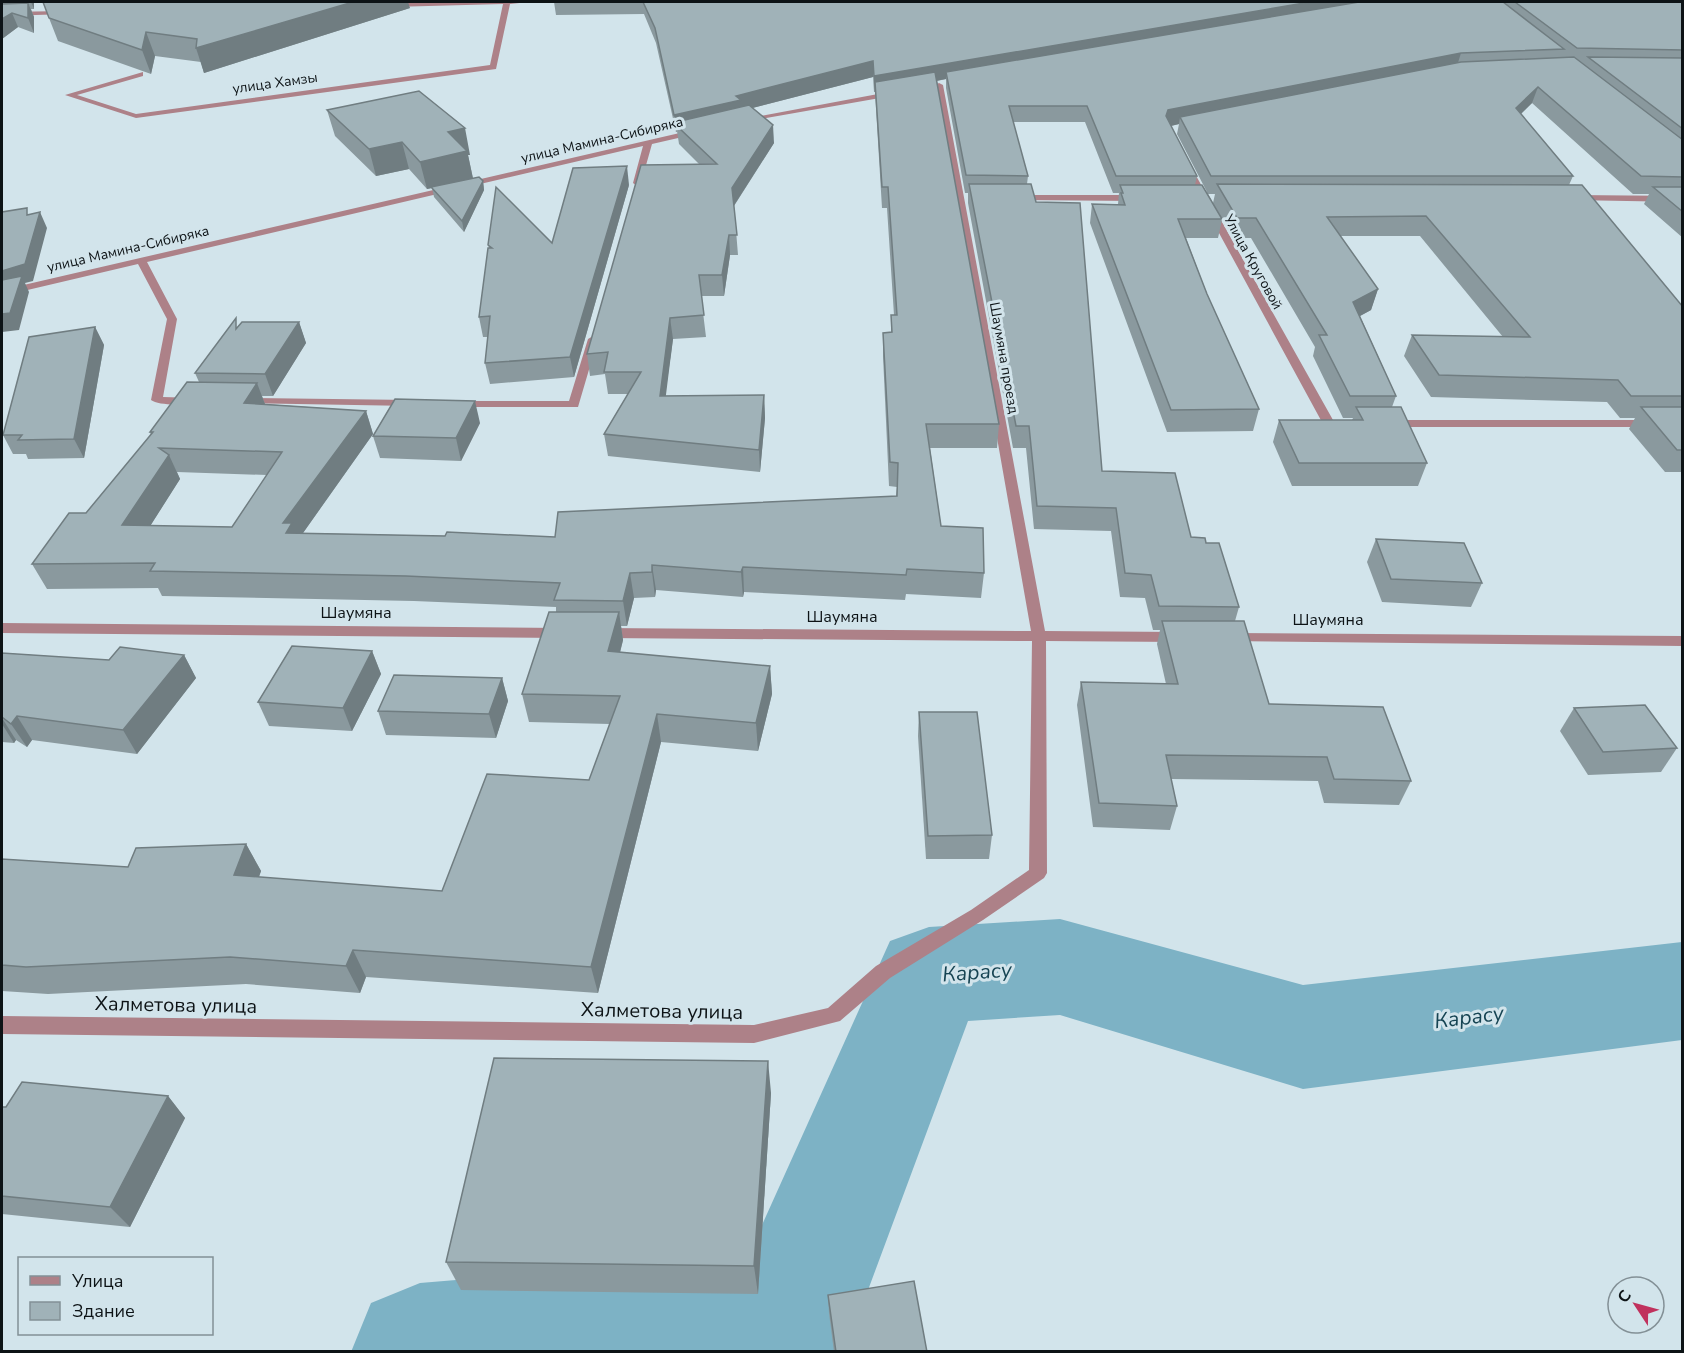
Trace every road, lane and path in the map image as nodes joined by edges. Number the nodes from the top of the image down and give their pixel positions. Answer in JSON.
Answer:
{"nodes":[{"id":1,"x":507,"y":2,"type":"edge"},
{"id":2,"x":525,"y":2,"type":"edge"},
{"id":3,"x":378,"y":5,"type":"dead end"},
{"id":4,"x":81,"y":13,"type":"edge"},
{"id":5,"x":2,"y":14,"type":"edge"},
{"id":6,"x":140,"y":74,"type":"edge"},
{"id":7,"x":939,"y":85,"type":"edge"},
{"id":8,"x":906,"y":90,"type":"edge"},
{"id":9,"x":734,"y":123,"type":"edge"},
{"id":10,"x":702,"y":130,"type":"edge"},
{"id":11,"x":648,"y":143,"type":"junction"},
{"id":12,"x":1183,"y":160,"type":"edge"},
{"id":13,"x":1191,"y":197,"type":"edge"},
{"id":14,"x":1202,"y":197,"type":"junction"},
{"id":15,"x":1214,"y":197,"type":"edge"},
{"id":16,"x":1006,"y":198,"type":"edge"},
{"id":17,"x":1144,"y":198,"type":"edge"},
{"id":18,"x":1568,"y":198,"type":"edge"},
{"id":19,"x":1683,"y":199,"type":"edge"},
{"id":20,"x":632,"y":200,"type":"edge"},
{"id":21,"x":141,"y":260,"type":"junction"},
{"id":22,"x":2,"y":293,"type":"edge"},
{"id":23,"x":596,"y":325,"type":"edge"},
{"id":24,"x":205,"y":400,"type":"edge"},
{"id":25,"x":229,"y":401,"type":"edge"},
{"id":26,"x":419,"y":403,"type":"edge"},
{"id":27,"x":443,"y":404,"type":"edge"},
{"id":28,"x":1353,"y":424,"type":"edge"},
{"id":29,"x":1376,"y":424,"type":"edge"},
{"id":30,"x":1683,"y":424,"type":"edge"},
{"id":31,"x":2,"y":628,"type":"edge"},
{"id":32,"x":1039,"y":636,"type":"junction"},
{"id":33,"x":1194,"y":638,"type":"edge"},
{"id":34,"x":1218,"y":638,"type":"edge"},
{"id":35,"x":1683,"y":641,"type":"edge"},
{"id":36,"x":2,"y":1025,"type":"edge"}],
"edges":[{"from":1,"to":2,"type":"street"},
{"from":1,"to":3,"type":"street"},
{"from":1,"to":6,"type":"street","name":"улица Хамзы"},
{"from":4,"to":5,"type":"street"},
{"from":7,"to":32,"type":"street","name":"Шаумяна проезд"},
{"from":8,"to":9,"type":"street"},
{"from":10,"to":11,"type":"street","name":"улица Мамина-Сибиряка"},
{"from":11,"to":20,"type":"street"},
{"from":11,"to":21,"type":"street","name":"улица Мамина-Сибиряка"},
{"from":12,"to":14,"type":"street","name":"Улица Круговой"},
{"from":13,"to":14,"type":"street"},
{"from":14,"to":15,"type":"street"},
{"from":14,"to":28,"type":"street","name":"Улица Круговой"},
{"from":16,"to":17,"type":"street"},
{"from":18,"to":19,"type":"street"},
{"from":21,"to":22,"type":"street","name":"улица Мамина-Сибиряка"},
{"from":21,"to":24,"type":"street"},
{"from":23,"to":27,"type":"street"},
{"from":25,"to":26,"type":"street"},
{"from":29,"to":30,"type":"street"},
{"from":31,"to":32,"type":"street","name":"Шаумяна"},
{"from":32,"to":33,"type":"street","name":"Шаумяна"},
{"from":32,"to":36,"type":"street","name":"Халметова улица"},
{"from":34,"to":35,"type":"street","name":"Шаумяна"}]}
